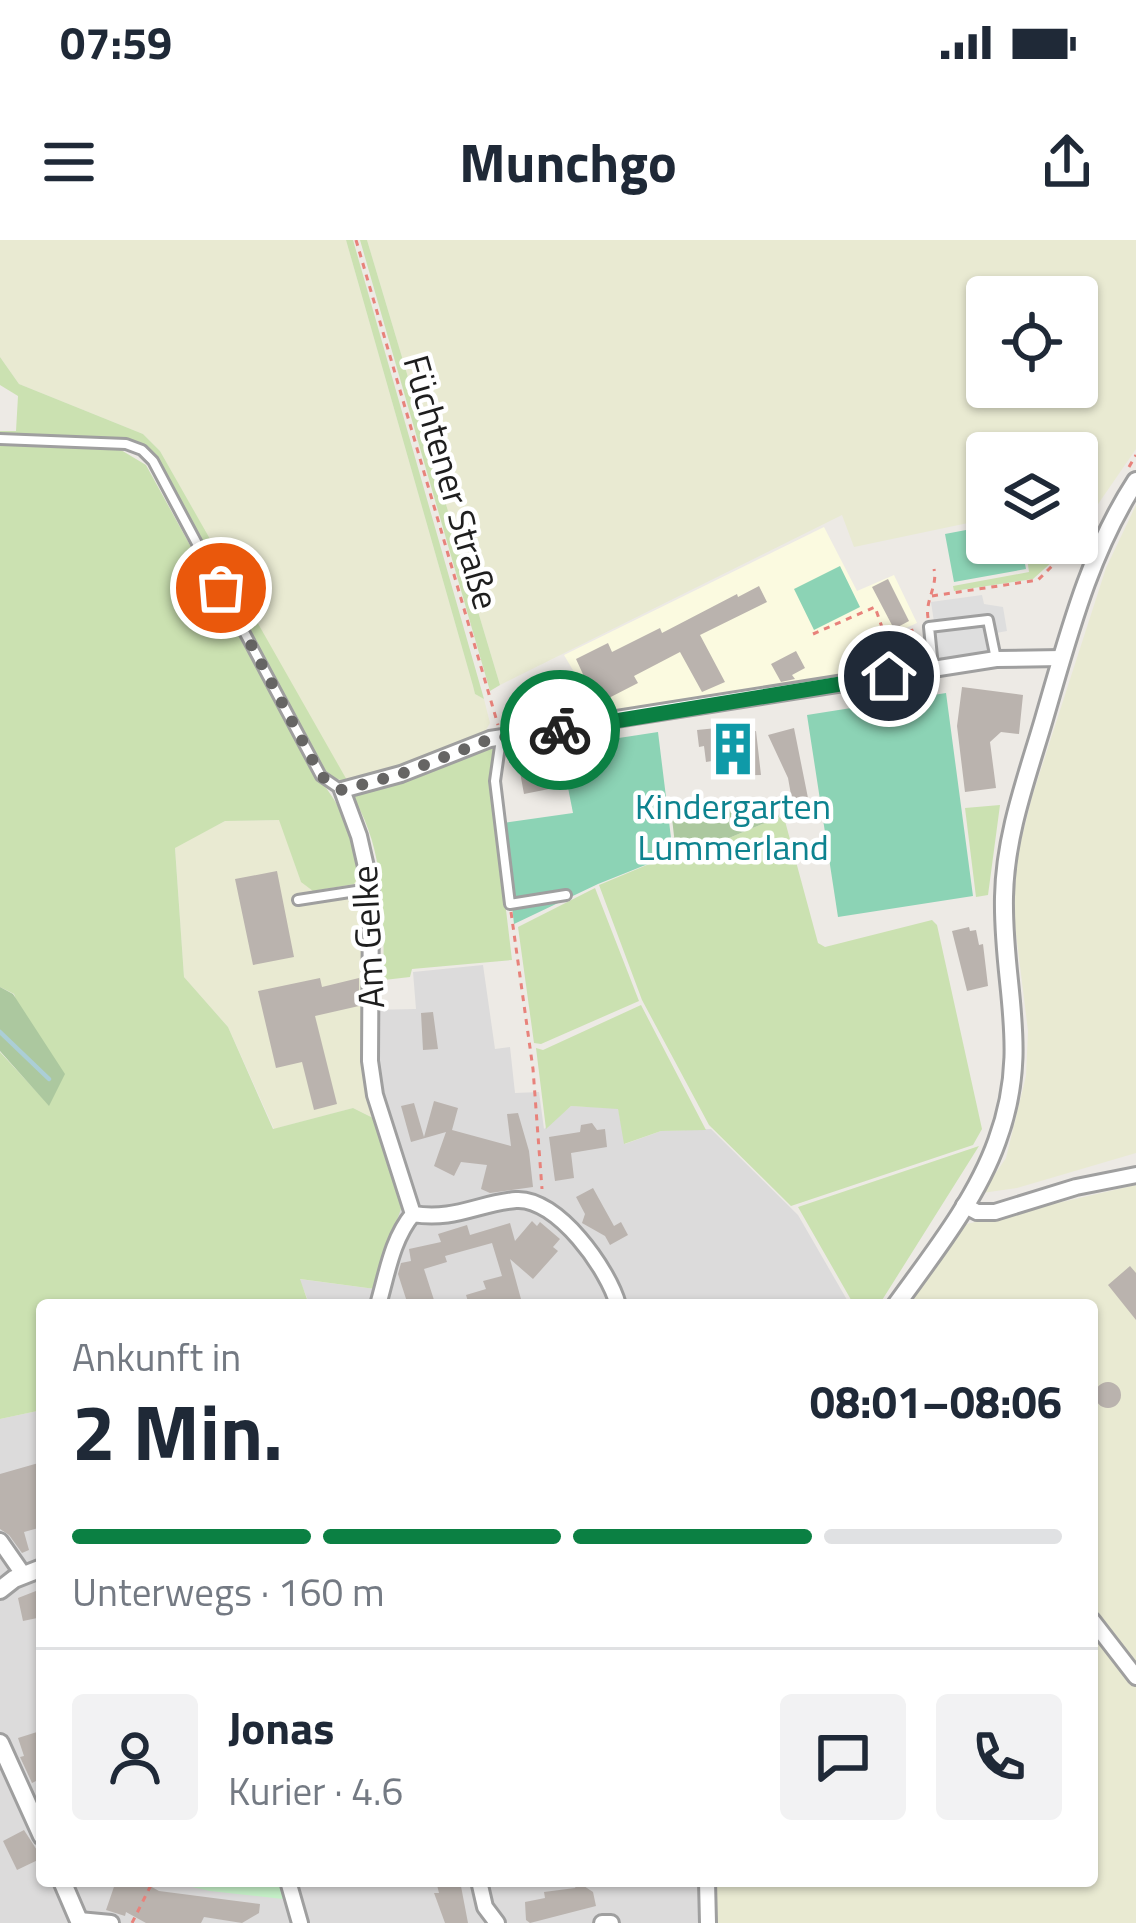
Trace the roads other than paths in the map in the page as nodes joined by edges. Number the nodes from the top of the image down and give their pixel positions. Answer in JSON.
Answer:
{"nodes":[{"id":1,"x":0,"y":440,"type":"edge"},
{"id":2,"x":1136,"y":481,"type":"edge"},
{"id":3,"x":1062,"y":658,"type":"junction"},
{"id":4,"x":997,"y":659,"type":"junction"},
{"id":5,"x":933,"y":669,"type":"junction"},
{"id":6,"x":502,"y":738,"type":"junction"},
{"id":7,"x":342,"y":790,"type":"junction"},
{"id":8,"x":371,"y":889,"type":"junction"},
{"id":9,"x":566,"y":895,"type":"dead end"},
{"id":10,"x":298,"y":900,"type":"dead end"},
{"id":11,"x":1136,"y":1174,"type":"edge"},
{"id":12,"x":964,"y":1205,"type":"junction"},
{"id":13,"x":413,"y":1214,"type":"junction"},
{"id":14,"x":380,"y":1299,"type":"edge"},
{"id":15,"x":615,"y":1299,"type":"edge"},
{"id":16,"x":900,"y":1299,"type":"edge"},
{"id":17,"x":0,"y":1541,"type":"edge"},
{"id":18,"x":4,"y":1559,"type":"edge"},
{"id":19,"x":36,"y":1570,"type":"edge"},
{"id":20,"x":23,"y":1574,"type":"junction"},
{"id":21,"x":0,"y":1590,"type":"edge"},
{"id":22,"x":1098,"y":1628,"type":"edge"},
{"id":23,"x":1136,"y":1677,"type":"edge"},
{"id":24,"x":0,"y":1743,"type":"edge"},
{"id":25,"x":36,"y":1823,"type":"edge"},
{"id":26,"x":65,"y":1887,"type":"edge"},
{"id":27,"x":290,"y":1887,"type":"edge"},
{"id":28,"x":480,"y":1887,"type":"edge"},
{"id":29,"x":707,"y":1887,"type":"edge"},
{"id":30,"x":80,"y":1922,"type":"edge"},
{"id":31,"x":111,"y":1923,"type":"edge"},
{"id":32,"x":300,"y":1923,"type":"edge"},
{"id":33,"x":497,"y":1923,"type":"edge"},
{"id":34,"x":708,"y":1923,"type":"edge"}],
"edges":[{"from":1,"to":7,"type":"lane"},
{"from":2,"to":3,"type":"street"},
{"from":3,"to":4,"type":"street"},
{"from":3,"to":12,"type":"street"},
{"from":4,"to":5,"type":"street"},
{"from":4,"to":5,"type":"lane"},
{"from":5,"to":6,"type":"street"},
{"from":6,"to":7,"type":"street"},
{"from":6,"to":9,"type":"lane"},
{"from":7,"to":8,"type":"street","name":"Am Gelke"},
{"from":8,"to":10,"type":"lane"},
{"from":8,"to":13,"type":"street","name":"Am Gelke"},
{"from":11,"to":12,"type":"street"},
{"from":12,"to":16,"type":"street"},
{"from":13,"to":14,"type":"street"},
{"from":13,"to":15,"type":"street"},
{"from":17,"to":18,"type":"street"},
{"from":18,"to":20,"type":"street"},
{"from":19,"to":20,"type":"street"},
{"from":20,"to":21,"type":"street"},
{"from":22,"to":23,"type":"street"},
{"from":24,"to":25,"type":"street"},
{"from":26,"to":30,"type":"street"},
{"from":27,"to":32,"type":"street"},
{"from":28,"to":33,"type":"street"},
{"from":29,"to":34,"type":"street"},
{"from":30,"to":31,"type":"street"}]}
